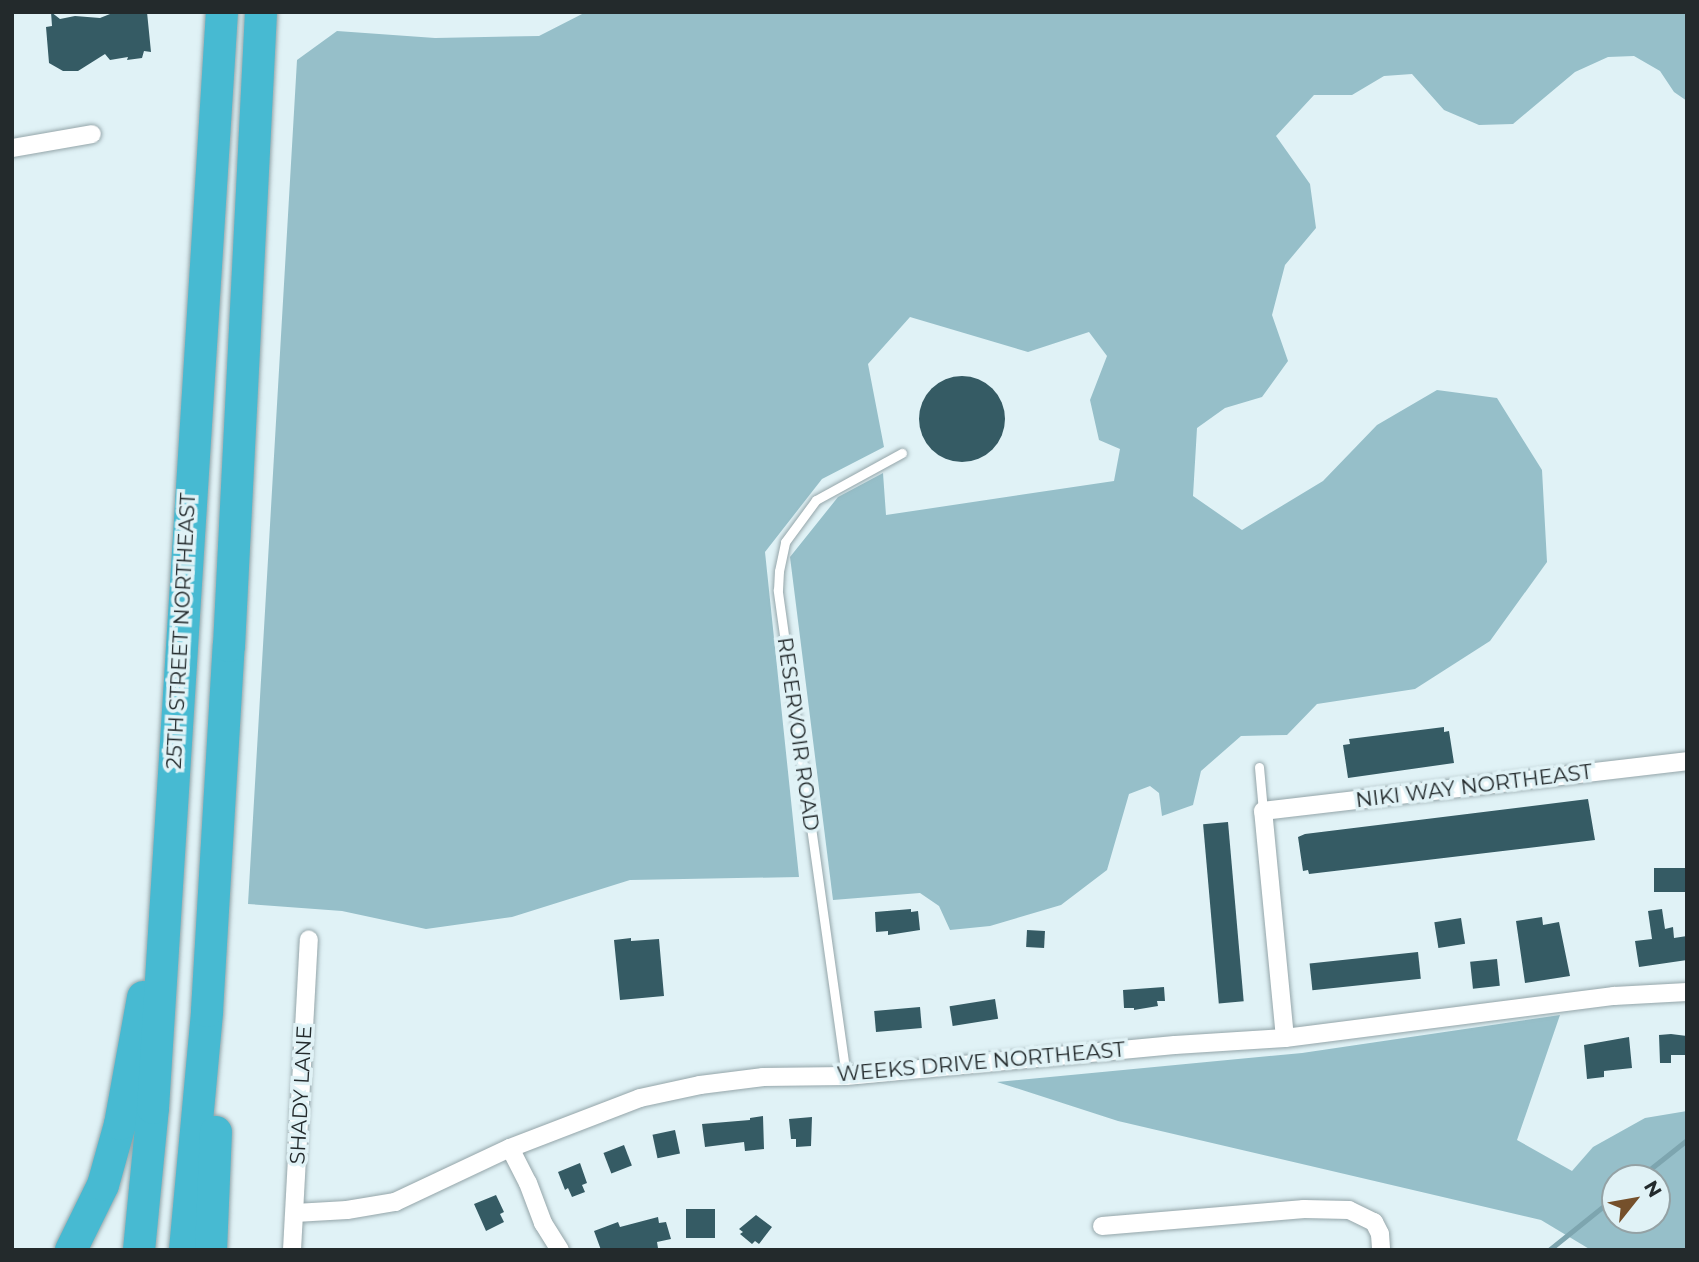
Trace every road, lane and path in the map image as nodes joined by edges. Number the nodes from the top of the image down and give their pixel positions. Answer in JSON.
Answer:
{"nodes":[{"id":1,"x":222,"y":12,"type":"edge"},
{"id":2,"x":261,"y":12,"type":"edge"},
{"id":3,"x":92,"y":134,"type":"dead end"},
{"id":4,"x":12,"y":148,"type":"edge"},
{"id":5,"x":902,"y":453,"type":"dead end"},
{"id":6,"x":1686,"y":761,"type":"edge"},
{"id":7,"x":1259,"y":767,"type":"dead end"},
{"id":8,"x":1263,"y":811,"type":"junction"},
{"id":9,"x":309,"y":939,"type":"dead end"},
{"id":10,"x":161,"y":954,"type":"junction"},
{"id":11,"x":1687,"y":992,"type":"edge"},
{"id":12,"x":207,"y":1011,"type":"junction"},
{"id":13,"x":1285,"y":1038,"type":"junction"},
{"id":14,"x":846,"y":1076,"type":"junction"},
{"id":15,"x":510,"y":1148,"type":"junction"},
{"id":16,"x":295,"y":1213,"type":"junction"},
{"id":17,"x":1102,"y":1226,"type":"dead end"},
{"id":18,"x":71,"y":1250,"type":"edge"},
{"id":19,"x":139,"y":1250,"type":"edge"},
{"id":20,"x":185,"y":1250,"type":"edge"},
{"id":21,"x":211,"y":1250,"type":"edge"},
{"id":22,"x":292,"y":1250,"type":"edge"},
{"id":23,"x":560,"y":1250,"type":"edge"},
{"id":24,"x":1381,"y":1250,"type":"edge"}],
"edges":[{"from":1,"to":10,"type":"highway","name":"25TH STREET NORTHEAST"},
{"from":2,"to":12,"type":"highway"},
{"from":3,"to":4,"type":"street"},
{"from":5,"to":14,"type":"lane","name":"RESERVOIR ROAD"},
{"from":6,"to":8,"type":"street","name":"NIKI WAY NORTHEAST"},
{"from":7,"to":8,"type":"lane"},
{"from":8,"to":13,"type":"street"},
{"from":9,"to":16,"type":"street","name":"SHADY LANE"},
{"from":10,"to":18,"type":"highway"},
{"from":10,"to":19,"type":"highway","name":"25TH STREET NORTHEAST"},
{"from":11,"to":13,"type":"street","name":"WEEKS DRIVE NORTHEAST"},
{"from":12,"to":20,"type":"highway"},
{"from":12,"to":21,"type":"highway"},
{"from":13,"to":14,"type":"street","name":"WEEKS DRIVE NORTHEAST"},
{"from":14,"to":15,"type":"street","name":"WEEKS DRIVE NORTHEAST"},
{"from":15,"to":16,"type":"street","name":"WEEKS DRIVE NORTHEAST"},
{"from":15,"to":23,"type":"street"},
{"from":16,"to":22,"type":"street","name":"SHADY LANE"},
{"from":17,"to":24,"type":"street"}]}
